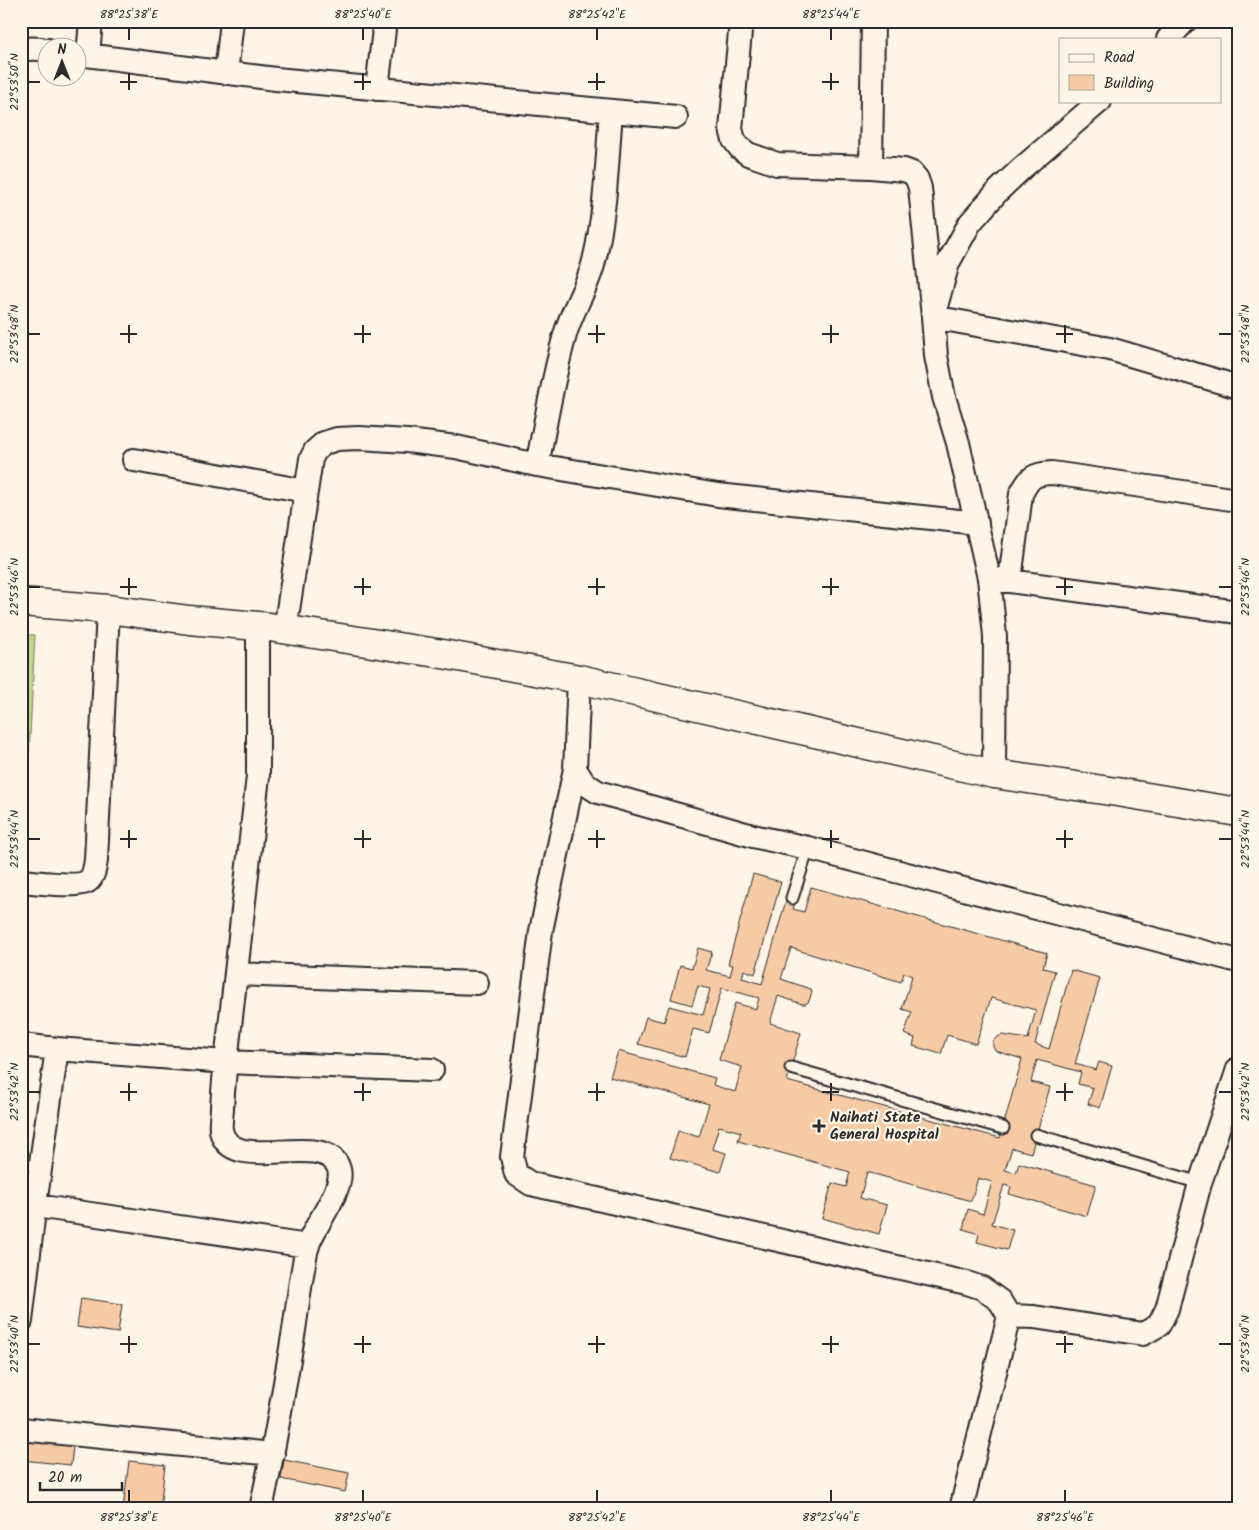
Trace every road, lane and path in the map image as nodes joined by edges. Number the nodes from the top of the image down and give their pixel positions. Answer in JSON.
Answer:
{"nodes":[{"id":1,"x":91,"y":21,"type":"edge"},
{"id":2,"x":232,"y":21,"type":"edge"},
{"id":3,"x":385,"y":21,"type":"edge"},
{"id":4,"x":741,"y":21,"type":"edge"},
{"id":5,"x":873,"y":21,"type":"edge"},
{"id":6,"x":1185,"y":21,"type":"edge"},
{"id":7,"x":87,"y":38,"type":"edge"},
{"id":8,"x":1169,"y":38,"type":"edge"},
{"id":9,"x":38,"y":49,"type":"edge"},
{"id":10,"x":21,"y":51,"type":"edge"},
{"id":11,"x":88,"y":56,"type":"edge"},
{"id":12,"x":226,"y":73,"type":"junction"},
{"id":13,"x":377,"y":88,"type":"junction"},
{"id":14,"x":1099,"y":102,"type":"edge"},
{"id":15,"x":611,"y":111,"type":"junction"},
{"id":16,"x":676,"y":117,"type":"dead end"},
{"id":17,"x":871,"y":167,"type":"junction"},
{"id":18,"x":933,"y":317,"type":"junction"},
{"id":19,"x":1238,"y":387,"type":"edge"},
{"id":20,"x":134,"y":460,"type":"dead end"},
{"id":21,"x":537,"y":465,"type":"junction"},
{"id":22,"x":306,"y":491,"type":"junction"},
{"id":23,"x":1238,"y":500,"type":"edge"},
{"id":24,"x":977,"y":523,"type":"junction"},
{"id":25,"x":1000,"y":579,"type":"junction"},
{"id":26,"x":21,"y":602,"type":"edge"},
{"id":27,"x":108,"y":609,"type":"junction"},
{"id":28,"x":1238,"y":612,"type":"edge"},
{"id":29,"x":258,"y":626,"type":"junction"},
{"id":30,"x":285,"y":630,"type":"junction"},
{"id":31,"x":579,"y":679,"type":"junction"},
{"id":32,"x":576,"y":769,"type":"junction"},
{"id":33,"x":994,"y":774,"type":"junction"},
{"id":34,"x":1238,"y":812,"type":"edge"},
{"id":35,"x":808,"y":848,"type":"junction"},
{"id":36,"x":21,"y":881,"type":"edge"},
{"id":37,"x":792,"y":898,"type":"dead end"},
{"id":38,"x":1238,"y":961,"type":"edge"},
{"id":39,"x":236,"y":974,"type":"junction"},
{"id":40,"x":476,"y":983,"type":"dead end"},
{"id":41,"x":21,"y":1045,"type":"edge"},
{"id":42,"x":58,"y":1050,"type":"junction"},
{"id":43,"x":226,"y":1062,"type":"junction"},
{"id":44,"x":791,"y":1068,"type":"dead end"},
{"id":45,"x":1238,"y":1069,"type":"edge"},
{"id":46,"x":432,"y":1070,"type":"dead end"},
{"id":47,"x":1003,"y":1128,"type":"dead end"},
{"id":48,"x":1036,"y":1135,"type":"dead end"},
{"id":49,"x":1200,"y":1183,"type":"junction"},
{"id":50,"x":30,"y":1214,"type":"edge"},
{"id":51,"x":308,"y":1246,"type":"junction"},
{"id":52,"x":1009,"y":1316,"type":"junction"},
{"id":53,"x":21,"y":1321,"type":"edge"},
{"id":54,"x":21,"y":1429,"type":"edge"},
{"id":55,"x":273,"y":1454,"type":"junction"},
{"id":56,"x":261,"y":1509,"type":"edge"},
{"id":57,"x":961,"y":1509,"type":"edge"}],
"edges":[{"from":1,"to":7,"type":"street"},
{"from":2,"to":12,"type":"street"},
{"from":3,"to":13,"type":"street"},
{"from":4,"to":17,"type":"street"},
{"from":5,"to":17,"type":"street"},
{"from":6,"to":8,"type":"street"},
{"from":9,"to":10,"type":"street"},
{"from":11,"to":12,"type":"street"},
{"from":12,"to":13,"type":"street"},
{"from":13,"to":15,"type":"street"},
{"from":14,"to":18,"type":"street"},
{"from":15,"to":16,"type":"street"},
{"from":15,"to":21,"type":"street"},
{"from":17,"to":18,"type":"street"},
{"from":18,"to":19,"type":"street"},
{"from":18,"to":24,"type":"street"},
{"from":20,"to":22,"type":"street"},
{"from":21,"to":22,"type":"street"},
{"from":21,"to":24,"type":"street"},
{"from":22,"to":30,"type":"street"},
{"from":23,"to":25,"type":"street"},
{"from":24,"to":25,"type":"street"},
{"from":25,"to":28,"type":"street"},
{"from":25,"to":33,"type":"street"},
{"from":26,"to":27,"type":"street"},
{"from":27,"to":29,"type":"street"},
{"from":27,"to":36,"type":"street"},
{"from":29,"to":30,"type":"street"},
{"from":29,"to":39,"type":"street"},
{"from":30,"to":31,"type":"street"},
{"from":31,"to":32,"type":"street"},
{"from":31,"to":33,"type":"street"},
{"from":32,"to":35,"type":"street"},
{"from":32,"to":52,"type":"street"},
{"from":33,"to":34,"type":"street"},
{"from":35,"to":37,"type":"lane"},
{"from":35,"to":38,"type":"street"},
{"from":39,"to":40,"type":"street"},
{"from":39,"to":43,"type":"street"},
{"from":41,"to":42,"type":"street"},
{"from":42,"to":43,"type":"street"},
{"from":42,"to":50,"type":"street"},
{"from":43,"to":46,"type":"street"},
{"from":43,"to":51,"type":"street"},
{"from":44,"to":47,"type":"lane"},
{"from":45,"to":49,"type":"street"},
{"from":48,"to":49,"type":"lane"},
{"from":49,"to":52,"type":"street"},
{"from":50,"to":51,"type":"street"},
{"from":50,"to":53,"type":"street"},
{"from":51,"to":55,"type":"street"},
{"from":52,"to":57,"type":"street"},
{"from":54,"to":55,"type":"street"},
{"from":55,"to":56,"type":"street"}]}
